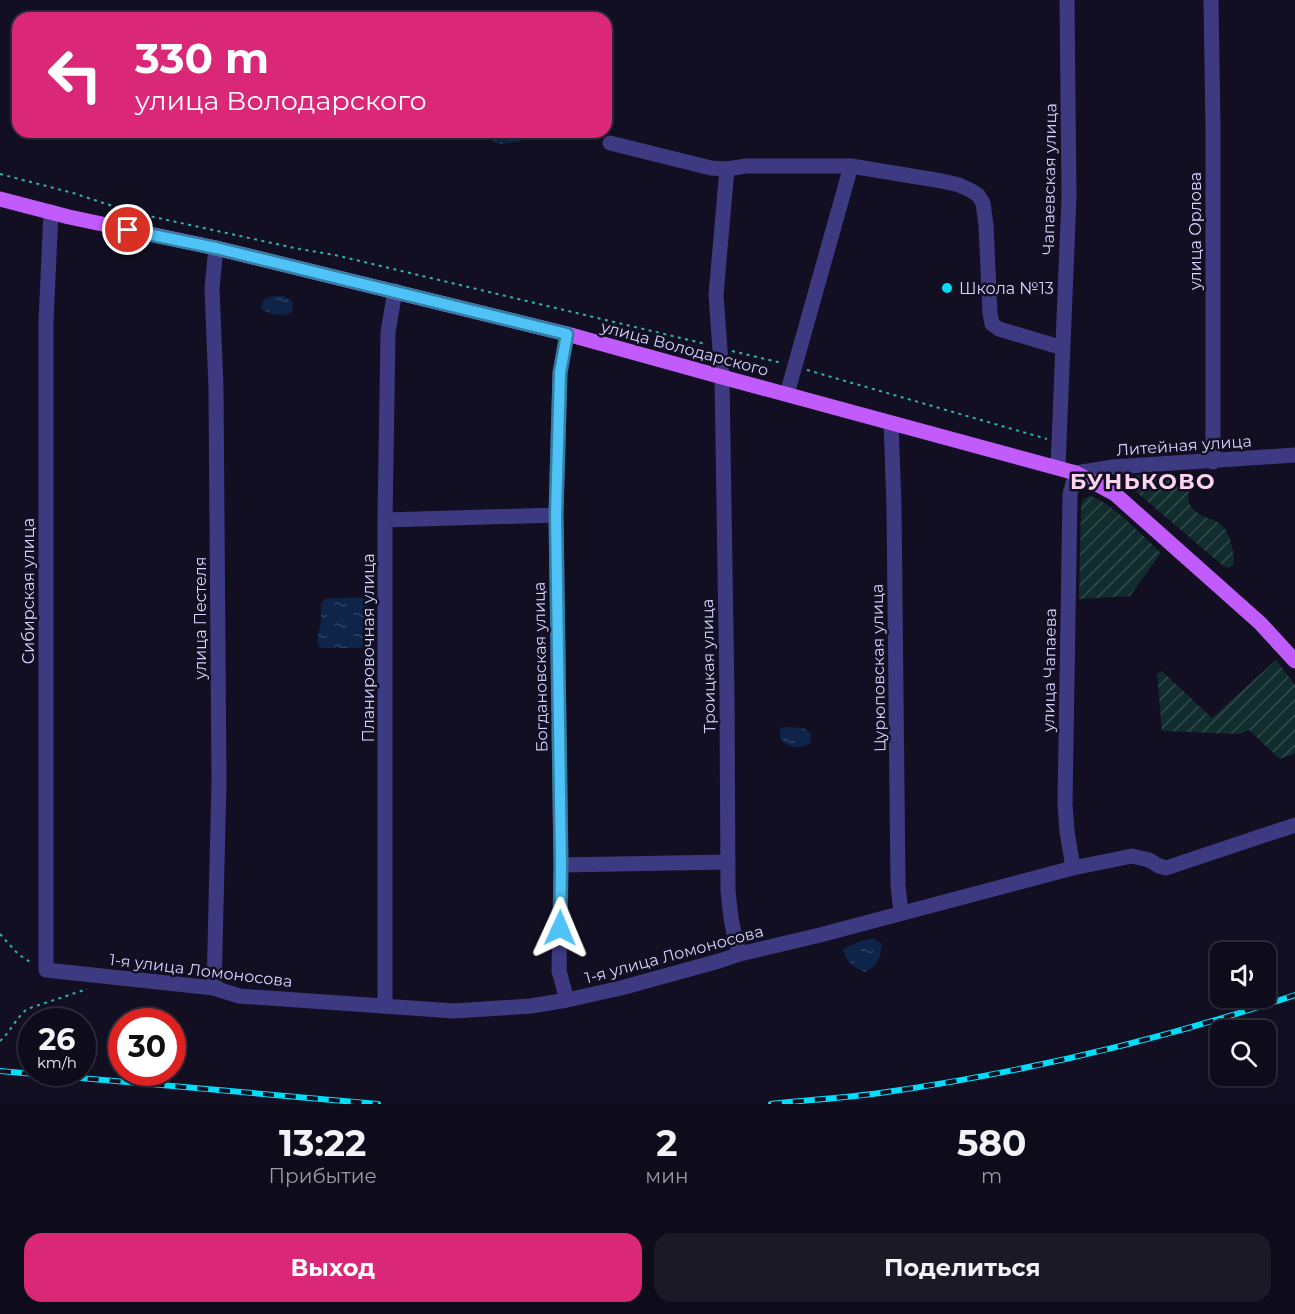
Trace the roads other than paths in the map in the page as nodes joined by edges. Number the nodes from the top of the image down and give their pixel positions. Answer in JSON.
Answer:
{"nodes":[{"id":1,"x":1067,"y":0,"type":"edge"},
{"id":2,"x":1211,"y":0,"type":"edge"},
{"id":3,"x":610,"y":143,"type":"dead end"},
{"id":4,"x":851,"y":166,"type":"junction"},
{"id":5,"x":727,"y":168,"type":"junction"},
{"id":6,"x":0,"y":199,"type":"edge"},
{"id":7,"x":51,"y":212,"type":"junction"},
{"id":8,"x":216,"y":248,"type":"junction"},
{"id":9,"x":395,"y":291,"type":"junction"},
{"id":10,"x":567,"y":334,"type":"junction"},
{"id":11,"x":1063,"y":348,"type":"junction"},
{"id":12,"x":722,"y":377,"type":"junction"},
{"id":13,"x":787,"y":394,"type":"junction"},
{"id":14,"x":891,"y":423,"type":"junction"},
{"id":15,"x":1295,"y":455,"type":"edge"},
{"id":16,"x":1213,"y":462,"type":"junction"},
{"id":17,"x":1058,"y":467,"type":"junction"},
{"id":18,"x":1076,"y":473,"type":"junction"},
{"id":19,"x":556,"y":514,"type":"junction"},
{"id":20,"x":386,"y":520,"type":"junction"},
{"id":21,"x":1295,"y":662,"type":"edge"},
{"id":22,"x":1295,"y":825,"type":"edge"},
{"id":23,"x":727,"y":862,"type":"junction"},
{"id":24,"x":561,"y":865,"type":"junction"},
{"id":25,"x":1073,"y":868,"type":"junction"},
{"id":26,"x":902,"y":913,"type":"junction"},
{"id":27,"x":740,"y":954,"type":"junction"},
{"id":28,"x":46,"y":970,"type":"joint"},
{"id":29,"x":214,"y":988,"type":"junction"},
{"id":30,"x":567,"y":1000,"type":"junction"},
{"id":31,"x":385,"y":1006,"type":"junction"}],
"edges":[{"from":1,"to":11,"type":"street","name":"Чапаевская улица"},
{"from":2,"to":16,"type":"street","name":"улица Орлова"},
{"from":3,"to":5,"type":"street"},
{"from":4,"to":5,"type":"street"},
{"from":4,"to":11,"type":"street"},
{"from":4,"to":13,"type":"street"},
{"from":5,"to":12,"type":"street","name":"Троицкая улица"},
{"from":6,"to":7,"type":"main road","name":"улица Володарского"},
{"from":7,"to":8,"type":"main road","name":"улица Володарского"},
{"from":7,"to":28,"type":"street","name":"Сибирская улица"},
{"from":8,"to":9,"type":"main road","name":"улица Володарского"},
{"from":8,"to":29,"type":"street","name":"улица Пестеля"},
{"from":9,"to":10,"type":"main road","name":"улица Володарского"},
{"from":9,"to":20,"type":"street","name":"Планировочная улица"},
{"from":10,"to":12,"type":"main road","name":"улица Володарского"},
{"from":10,"to":19,"type":"street","name":"Богдановская улица"},
{"from":11,"to":17,"type":"street","name":"Чапаевская улица"},
{"from":12,"to":13,"type":"main road","name":"улица Володарского"},
{"from":12,"to":23,"type":"street","name":"Троицкая улица"},
{"from":13,"to":14,"type":"main road","name":"улица Володарского"},
{"from":14,"to":17,"type":"main road","name":"улица Володарского"},
{"from":14,"to":26,"type":"street","name":"Цурюповская улица"},
{"from":15,"to":16,"type":"street","name":"Литейная улица"},
{"from":16,"to":18,"type":"street","name":"Литейная улица"},
{"from":17,"to":18,"type":"main road","name":"улица Володарского"},
{"from":18,"to":21,"type":"main road","name":"улица Володарского"},
{"from":18,"to":25,"type":"street","name":"улица Чапаева"},
{"from":19,"to":20,"type":"street"},
{"from":19,"to":24,"type":"street","name":"Богдановская улица"},
{"from":20,"to":31,"type":"street","name":"Планировочная улица"},
{"from":22,"to":25,"type":"street","name":"1-я улица Ломоносова"},
{"from":23,"to":24,"type":"street"},
{"from":23,"to":27,"type":"street","name":"Троицкая улица"},
{"from":24,"to":30,"type":"street","name":"Богдановская улица"},
{"from":25,"to":26,"type":"street","name":"1-я улица Ломоносова"},
{"from":26,"to":27,"type":"street","name":"1-я улица Ломоносова"},
{"from":27,"to":30,"type":"street","name":"1-я улица Ломоносова"},
{"from":28,"to":29,"type":"street","name":"1-я улица Ломоносова"},
{"from":29,"to":31,"type":"street","name":"1-я улица Ломоносова"},
{"from":30,"to":31,"type":"street","name":"1-я улица Ломоносова"}]}
